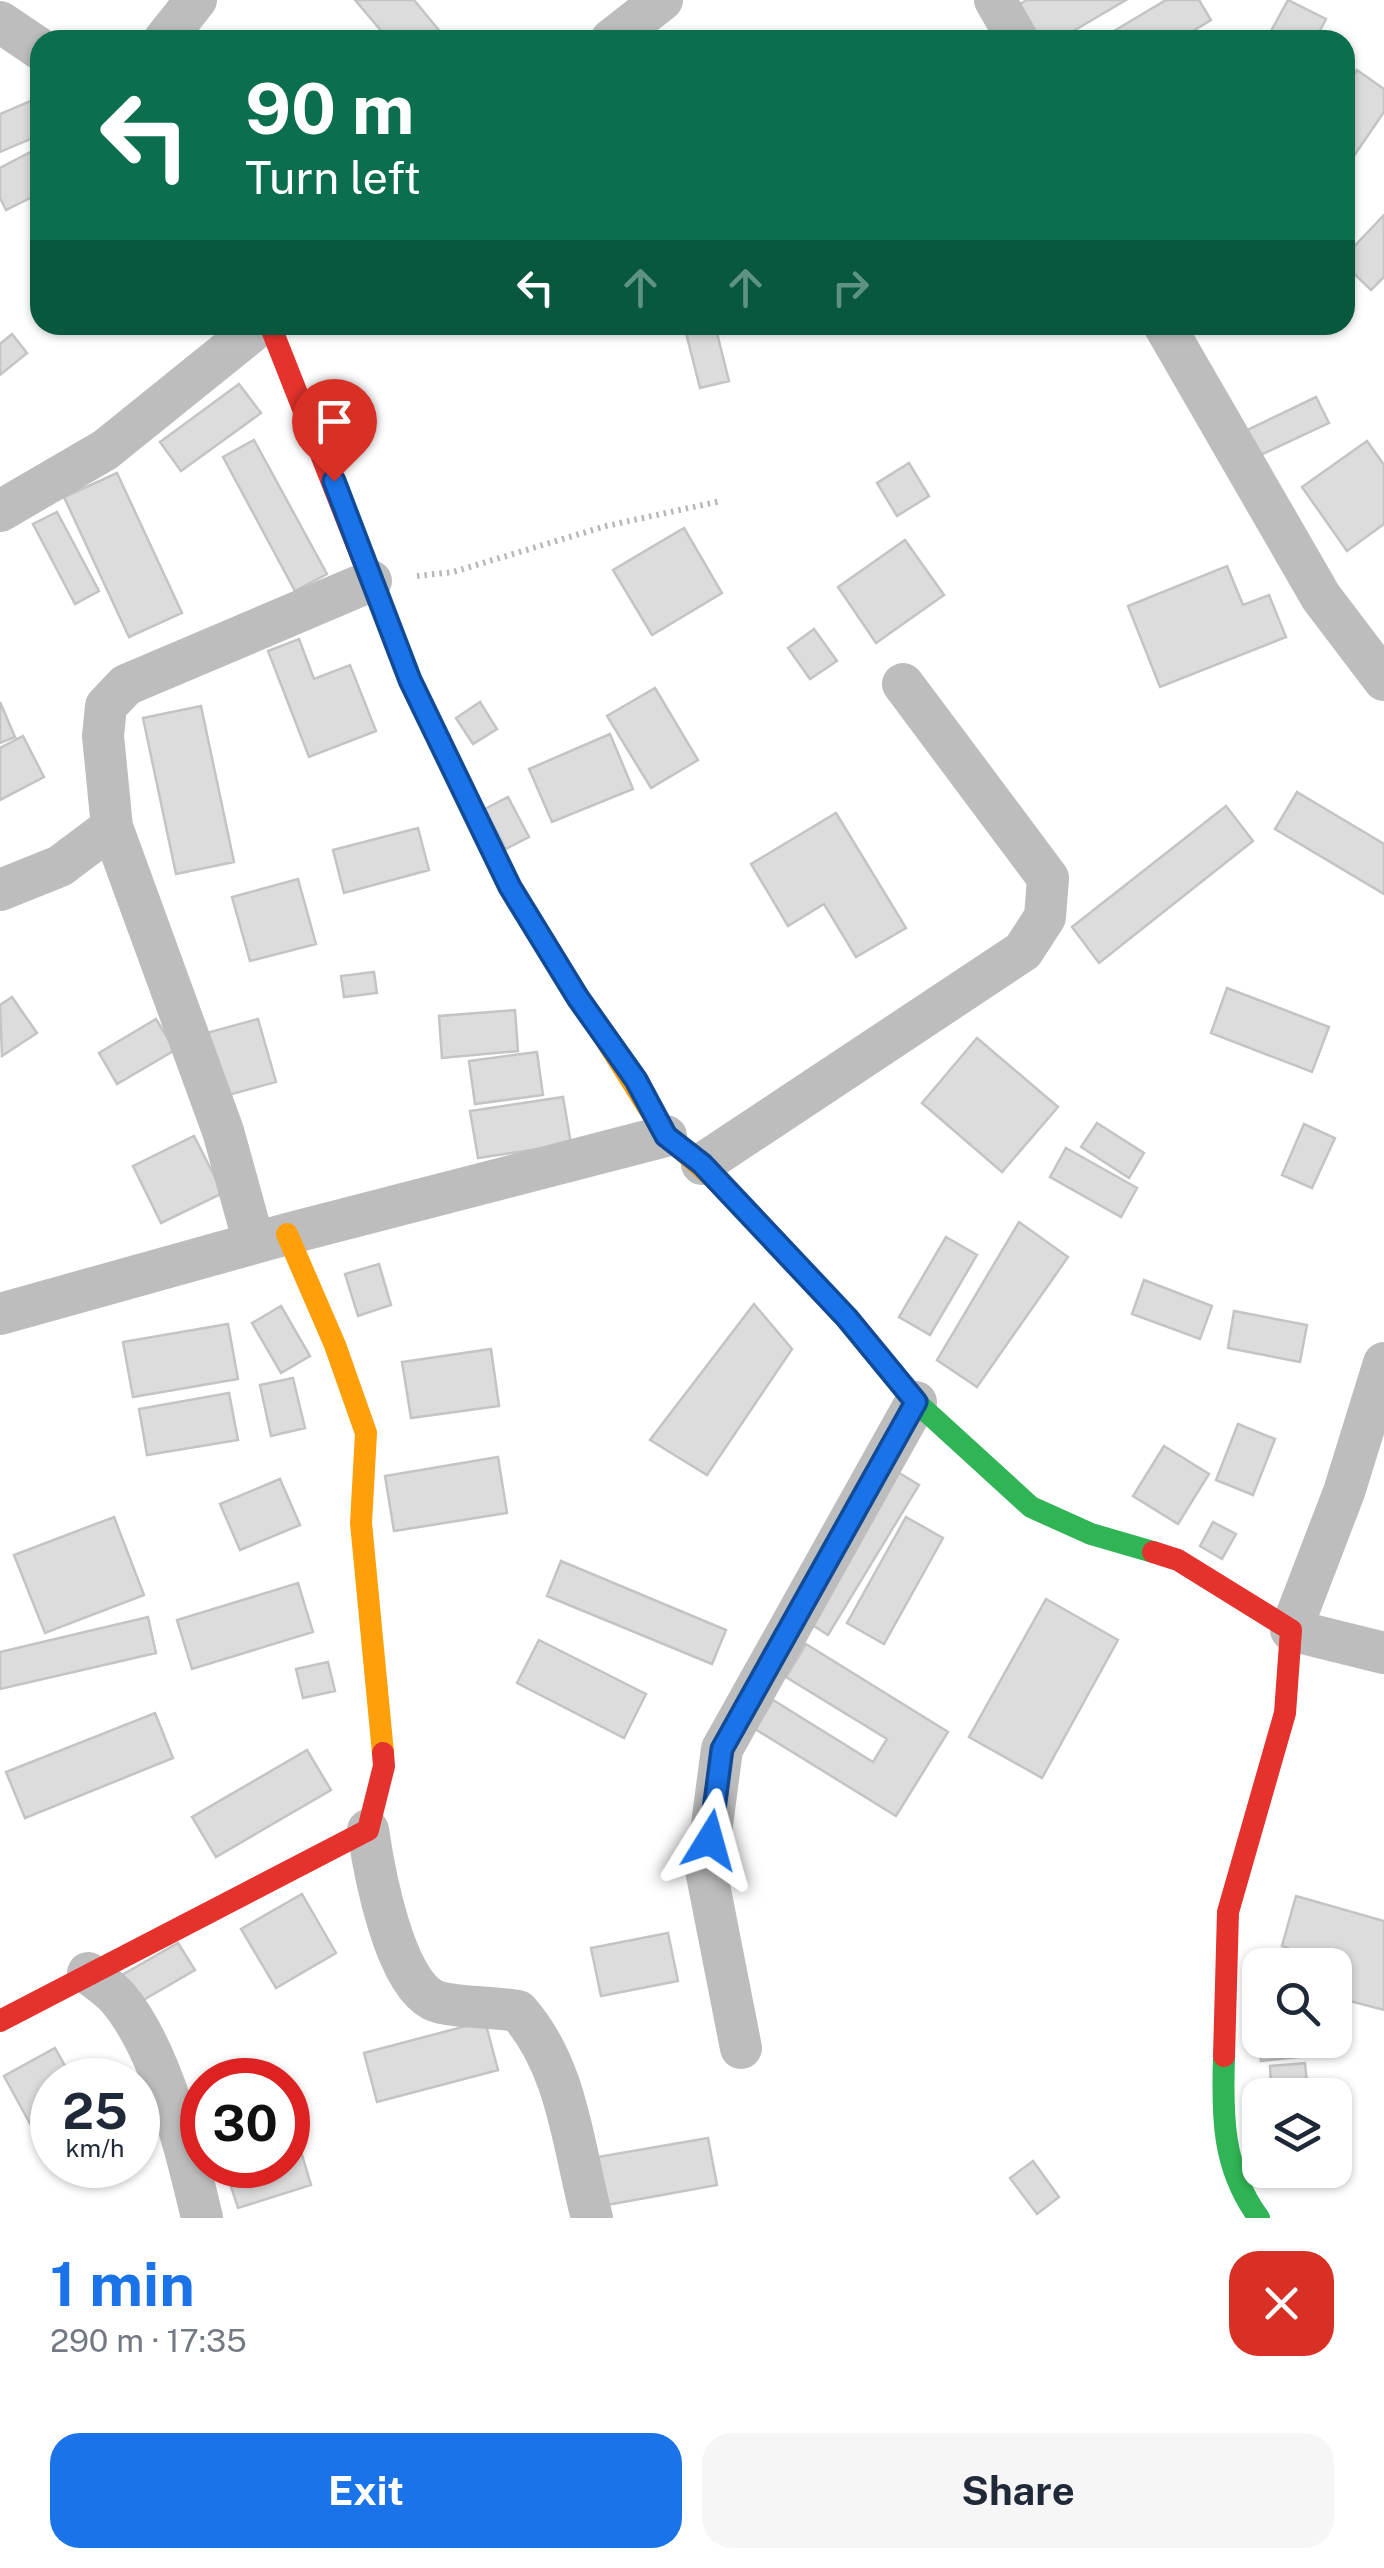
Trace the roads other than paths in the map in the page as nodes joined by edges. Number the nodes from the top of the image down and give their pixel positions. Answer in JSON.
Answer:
{"nodes":[{"id":1,"x":196,"y":0,"type":"edge"},
{"id":2,"x":662,"y":0,"type":"edge"},
{"id":3,"x":995,"y":0,"type":"edge"},
{"id":4,"x":0,"y":22,"type":"edge"},
{"id":5,"x":172,"y":30,"type":"edge"},
{"id":6,"x":624,"y":30,"type":"edge"},
{"id":7,"x":1012,"y":30,"type":"edge"},
{"id":8,"x":30,"y":42,"type":"edge"},
{"id":9,"x":248,"y":335,"type":"edge"},
{"id":10,"x":274,"y":335,"type":"edge"},
{"id":11,"x":1170,"y":335,"type":"edge"},
{"id":12,"x":0,"y":511,"type":"edge"},
{"id":13,"x":371,"y":581,"type":"junction"},
{"id":14,"x":1384,"y":680,"type":"edge"},
{"id":15,"x":903,"y":684,"type":"dead end"},
{"id":16,"x":112,"y":827,"type":"junction"},
{"id":17,"x":0,"y":890,"type":"edge"},
{"id":18,"x":666,"y":1136,"type":"junction"},
{"id":19,"x":702,"y":1164,"type":"junction"},
{"id":20,"x":271,"y":1238,"type":"junction"},
{"id":21,"x":0,"y":1314,"type":"edge"},
{"id":22,"x":1384,"y":1362,"type":"edge"},
{"id":23,"x":916,"y":1402,"type":"junction"},
{"id":24,"x":1291,"y":1630,"type":"junction"},
{"id":25,"x":1384,"y":1654,"type":"edge"},
{"id":26,"x":368,"y":1830,"type":"junction"},
{"id":27,"x":88,"y":1973,"type":"junction"},
{"id":28,"x":0,"y":2021,"type":"edge"},
{"id":29,"x":742,"y":2048,"type":"dead end"},
{"id":30,"x":202,"y":2218,"type":"edge"},
{"id":31,"x":592,"y":2218,"type":"edge"},
{"id":32,"x":1260,"y":2218,"type":"edge"}],
"edges":[{"from":1,"to":5,"type":"street"},
{"from":2,"to":6,"type":"street"},
{"from":3,"to":7,"type":"street"},
{"from":4,"to":8,"type":"street"},
{"from":9,"to":12,"type":"street"},
{"from":10,"to":13,"type":"street"},
{"from":11,"to":14,"type":"street"},
{"from":13,"to":16,"type":"street"},
{"from":13,"to":18,"type":"street"},
{"from":15,"to":19,"type":"street"},
{"from":16,"to":17,"type":"street"},
{"from":16,"to":20,"type":"street"},
{"from":18,"to":19,"type":"street"},
{"from":18,"to":20,"type":"street"},
{"from":19,"to":23,"type":"street"},
{"from":20,"to":21,"type":"street"},
{"from":20,"to":26,"type":"street"},
{"from":22,"to":24,"type":"street"},
{"from":23,"to":24,"type":"street"},
{"from":23,"to":29,"type":"street"},
{"from":24,"to":25,"type":"street"},
{"from":24,"to":32,"type":"street"},
{"from":26,"to":27,"type":"street"},
{"from":26,"to":31,"type":"street"},
{"from":27,"to":28,"type":"street"},
{"from":27,"to":30,"type":"street"}]}
